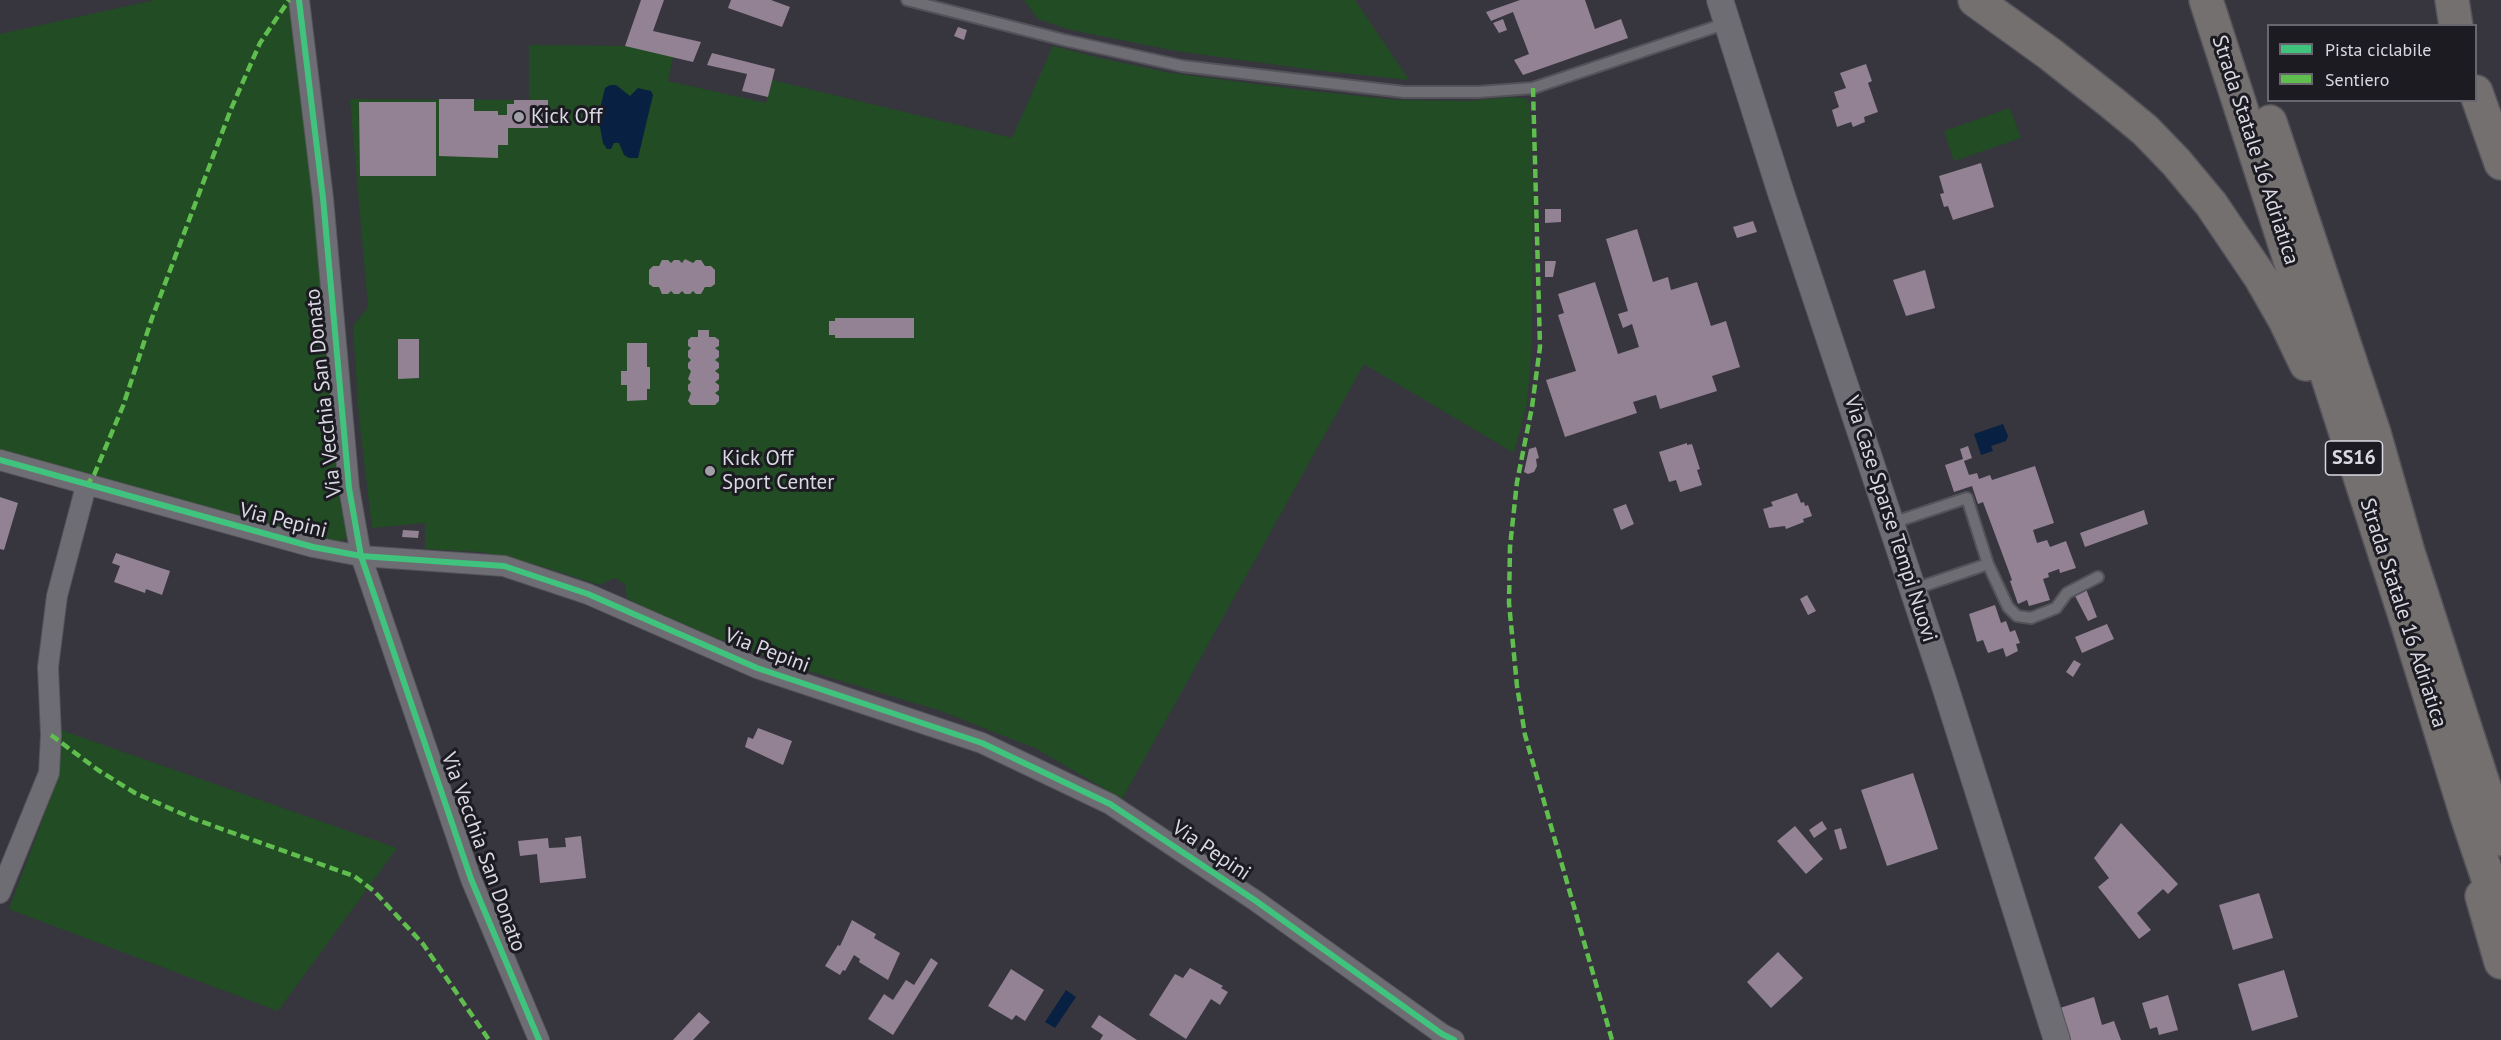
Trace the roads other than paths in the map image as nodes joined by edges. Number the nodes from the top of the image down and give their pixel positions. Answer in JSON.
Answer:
{"nodes":[{"id":1,"x":299,"y":0,"type":"edge"},
{"id":2,"x":907,"y":0,"type":"edge"},
{"id":3,"x":1975,"y":0,"type":"edge"},
{"id":4,"x":2206,"y":0,"type":"edge"},
{"id":5,"x":2229,"y":0,"type":"edge"},
{"id":6,"x":2452,"y":0,"type":"edge"},
{"id":7,"x":1723,"y":12,"type":"edge"},
{"id":8,"x":2456,"y":24,"type":"edge"},
{"id":9,"x":2477,"y":97,"type":"edge"},
{"id":10,"x":2501,"y":163,"type":"edge"},
{"id":11,"x":0,"y":460,"type":"edge"},
{"id":12,"x":86,"y":486,"type":"junction"},
{"id":13,"x":1891,"y":523,"type":"junction"},
{"id":14,"x":361,"y":556,"type":"junction"},
{"id":15,"x":1988,"y":564,"type":"junction"},
{"id":16,"x":2098,"y":577,"type":"dead end"},
{"id":17,"x":1913,"y":590,"type":"junction"},
{"id":18,"x":2407,"y":622,"type":"junction"},
{"id":19,"x":2467,"y":816,"type":"junction"},
{"id":20,"x":2501,"y":839,"type":"edge"},
{"id":21,"x":0,"y":893,"type":"edge"},
{"id":22,"x":2501,"y":917,"type":"edge"},
{"id":23,"x":2501,"y":962,"type":"edge"},
{"id":24,"x":539,"y":1040,"type":"edge"},
{"id":25,"x":1454,"y":1040,"type":"edge"},
{"id":26,"x":2057,"y":1040,"type":"edge"}],
"edges":[{"from":1,"to":14,"type":"street","name":"Via Vecchia San Donato"},
{"from":2,"to":7,"type":"lane"},
{"from":3,"to":18,"type":"highway"},
{"from":4,"to":18,"type":"highway","name":"Strada Statale 16 Adriatica","number":"SS16"},
{"from":5,"to":20,"type":"highway","name":"Strada Statale 16 Adriatica","number":"SS16"},
{"from":6,"to":8,"type":"highway"},
{"from":7,"to":13,"type":"street","name":"Via Case Sparse Tempi Nuovi"},
{"from":9,"to":10,"type":"highway"},
{"from":11,"to":12,"type":"street","name":"Via Pepini"},
{"from":12,"to":14,"type":"street","name":"Via Pepini"},
{"from":12,"to":21,"type":"street"},
{"from":13,"to":15,"type":"lane"},
{"from":13,"to":17,"type":"street","name":"Via Case Sparse Tempi Nuovi"},
{"from":14,"to":24,"type":"street","name":"Via Vecchia San Donato"},
{"from":14,"to":25,"type":"street","name":"Via Pepini"},
{"from":15,"to":16,"type":"lane"},
{"from":15,"to":17,"type":"lane"},
{"from":17,"to":26,"type":"street","name":"Via Case Sparse Tempi Nuovi"},
{"from":18,"to":19,"type":"highway","name":"Strada Statale 16 Adriatica","number":"SS16"},
{"from":19,"to":22,"type":"highway","name":"Strada Statale 16 Adriatica","number":"SS16"},
{"from":19,"to":23,"type":"highway"}]}
